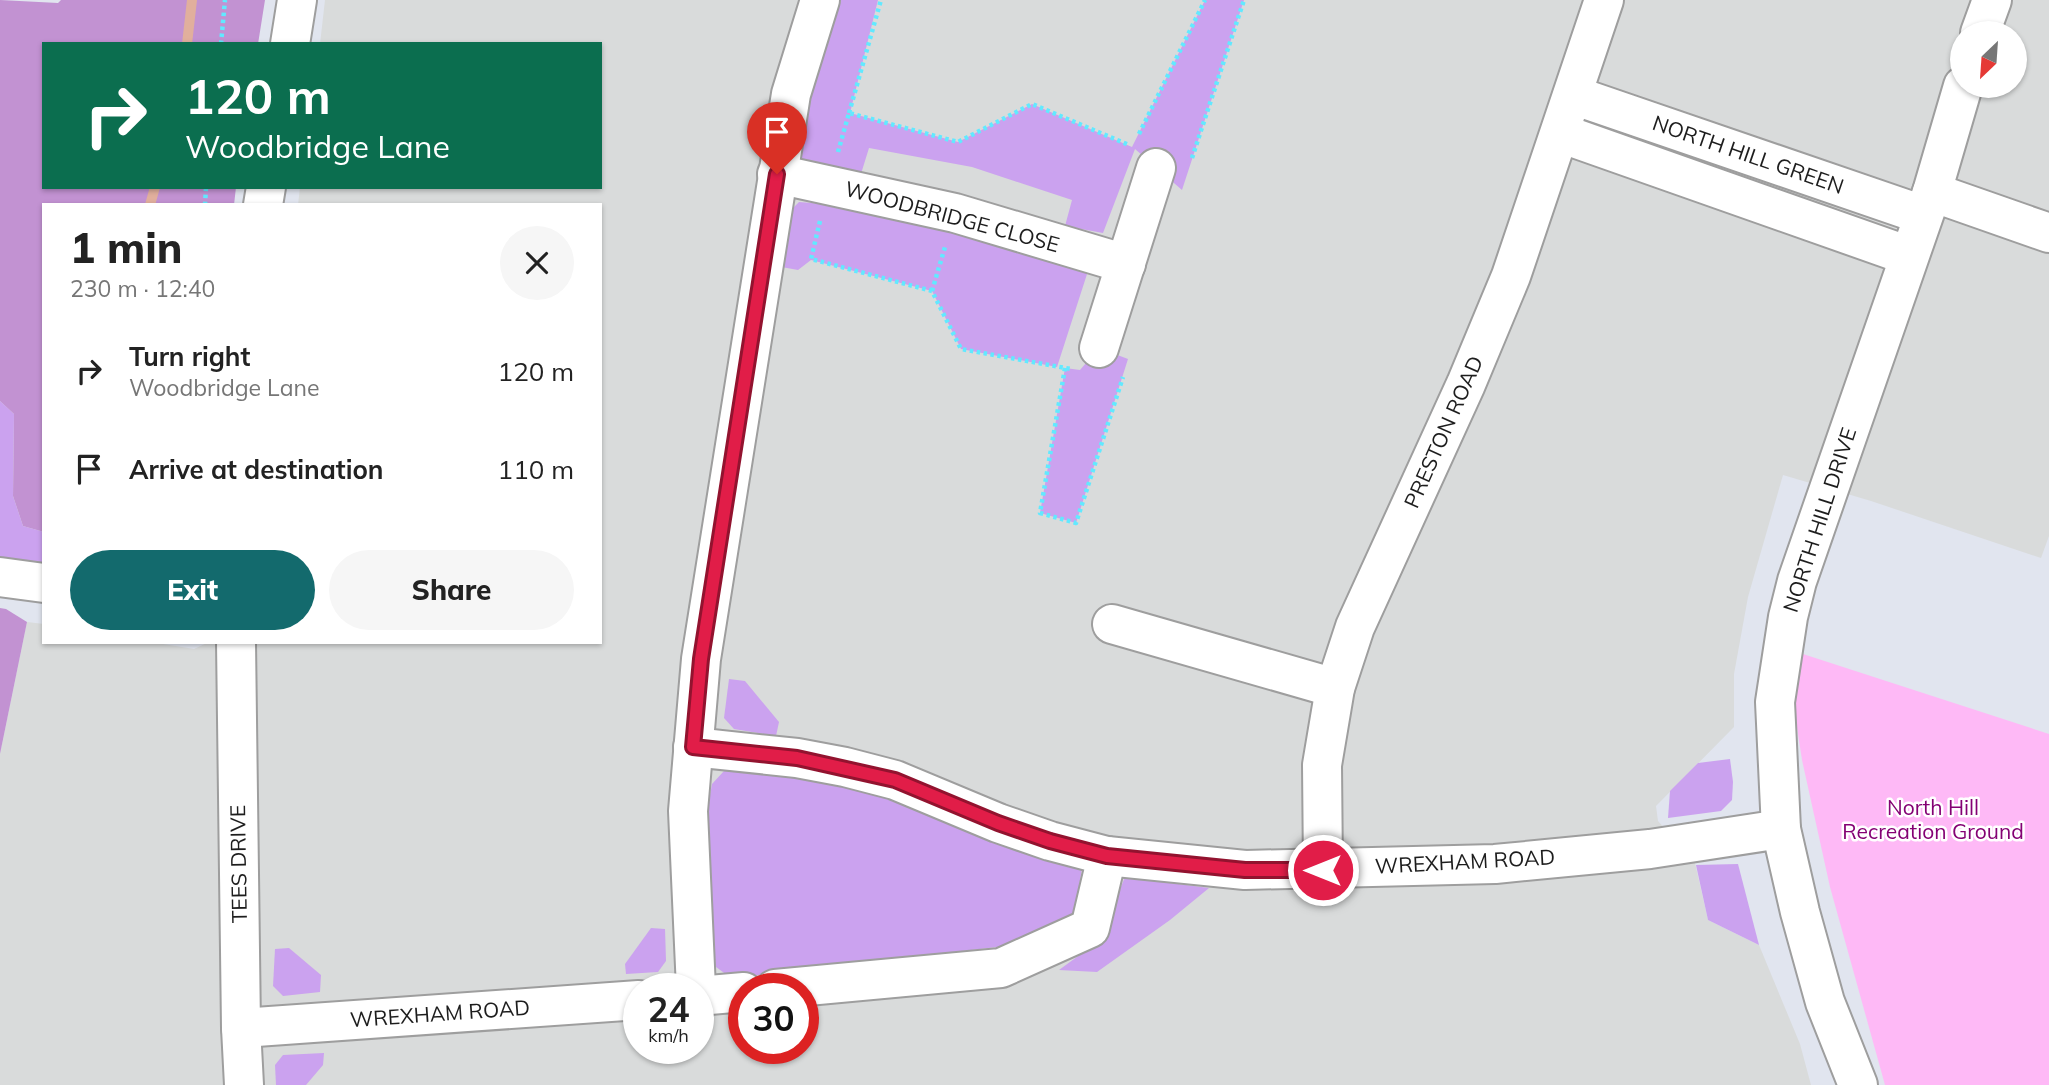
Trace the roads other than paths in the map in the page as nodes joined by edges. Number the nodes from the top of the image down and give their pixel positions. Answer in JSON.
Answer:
{"nodes":[{"id":1,"x":297,"y":0,"type":"edge"},
{"id":2,"x":820,"y":0,"type":"edge"},
{"id":3,"x":1604,"y":0,"type":"edge"},
{"id":4,"x":1992,"y":0,"type":"edge"},
{"id":5,"x":1984,"y":21,"type":"edge"},
{"id":6,"x":290,"y":42,"type":"edge"},
{"id":7,"x":1573,"y":95,"type":"junction"},
{"id":8,"x":1959,"y":98,"type":"edge"},
{"id":9,"x":1560,"y":133,"type":"junction"},
{"id":10,"x":1160,"y":160,"type":"road end"},
{"id":11,"x":777,"y":174,"type":"junction"},
{"id":12,"x":1928,"y":204,"type":"junction"},
{"id":13,"x":2049,"y":233,"type":"edge"},
{"id":14,"x":1909,"y":256,"type":"junction"},
{"id":15,"x":1126,"y":264,"type":"junction"},
{"id":16,"x":1112,"y":360,"type":"road end"},
{"id":17,"x":0,"y":577,"type":"edge"},
{"id":18,"x":42,"y":583,"type":"edge"},
{"id":19,"x":1112,"y":624,"type":"dead end"},
{"id":20,"x":236,"y":644,"type":"edge"},
{"id":21,"x":1335,"y":688,"type":"junction"},
{"id":22,"x":693,"y":747,"type":"junction"},
{"id":23,"x":1781,"y":829,"type":"junction"},
{"id":24,"x":1107,"y":856,"type":"junction"},
{"id":25,"x":1323,"y":870,"type":"junction"},
{"id":26,"x":695,"y":973,"type":"edge"},
{"id":27,"x":819,"y":985,"type":"edge"},
{"id":28,"x":623,"y":1001,"type":"edge"},
{"id":29,"x":241,"y":1028,"type":"junction"},
{"id":30,"x":244,"y":1085,"type":"edge"},
{"id":31,"x":1858,"y":1085,"type":"edge"}],
"edges":[{"from":1,"to":6,"type":"street"},
{"from":2,"to":11,"type":"street"},
{"from":3,"to":7,"type":"street","name":"PRESTON ROAD"},
{"from":4,"to":5,"type":"street"},
{"from":7,"to":9,"type":"street","name":"PRESTON ROAD"},
{"from":7,"to":12,"type":"street","name":"NORTH HILL GREEN"},
{"from":8,"to":12,"type":"street","name":"NORTH HILL DRIVE"},
{"from":9,"to":14,"type":"street","name":"NORTH HILL GREEN"},
{"from":9,"to":21,"type":"street","name":"PRESTON ROAD"},
{"from":10,"to":15,"type":"street"},
{"from":11,"to":15,"type":"street","name":"WOODBRIDGE CLOSE"},
{"from":11,"to":22,"type":"street"},
{"from":12,"to":13,"type":"street","name":"NORTH HILL GREEN"},
{"from":12,"to":14,"type":"street","name":"NORTH HILL DRIVE"},
{"from":14,"to":23,"type":"street","name":"NORTH HILL DRIVE"},
{"from":15,"to":16,"type":"street"},
{"from":17,"to":18,"type":"street"},
{"from":19,"to":21,"type":"street"},
{"from":20,"to":29,"type":"street","name":"TEES DRIVE"},
{"from":21,"to":25,"type":"street","name":"PRESTON ROAD"},
{"from":22,"to":24,"type":"street","name":"WREXHAM ROAD"},
{"from":22,"to":26,"type":"street"},
{"from":23,"to":25,"type":"street","name":"WREXHAM ROAD"},
{"from":23,"to":31,"type":"street","name":"NORTH HILL DRIVE"},
{"from":24,"to":25,"type":"street","name":"WREXHAM ROAD"},
{"from":24,"to":27,"type":"street"},
{"from":28,"to":29,"type":"street","name":"WREXHAM ROAD"},
{"from":29,"to":30,"type":"street","name":"TEES DRIVE"}]}
